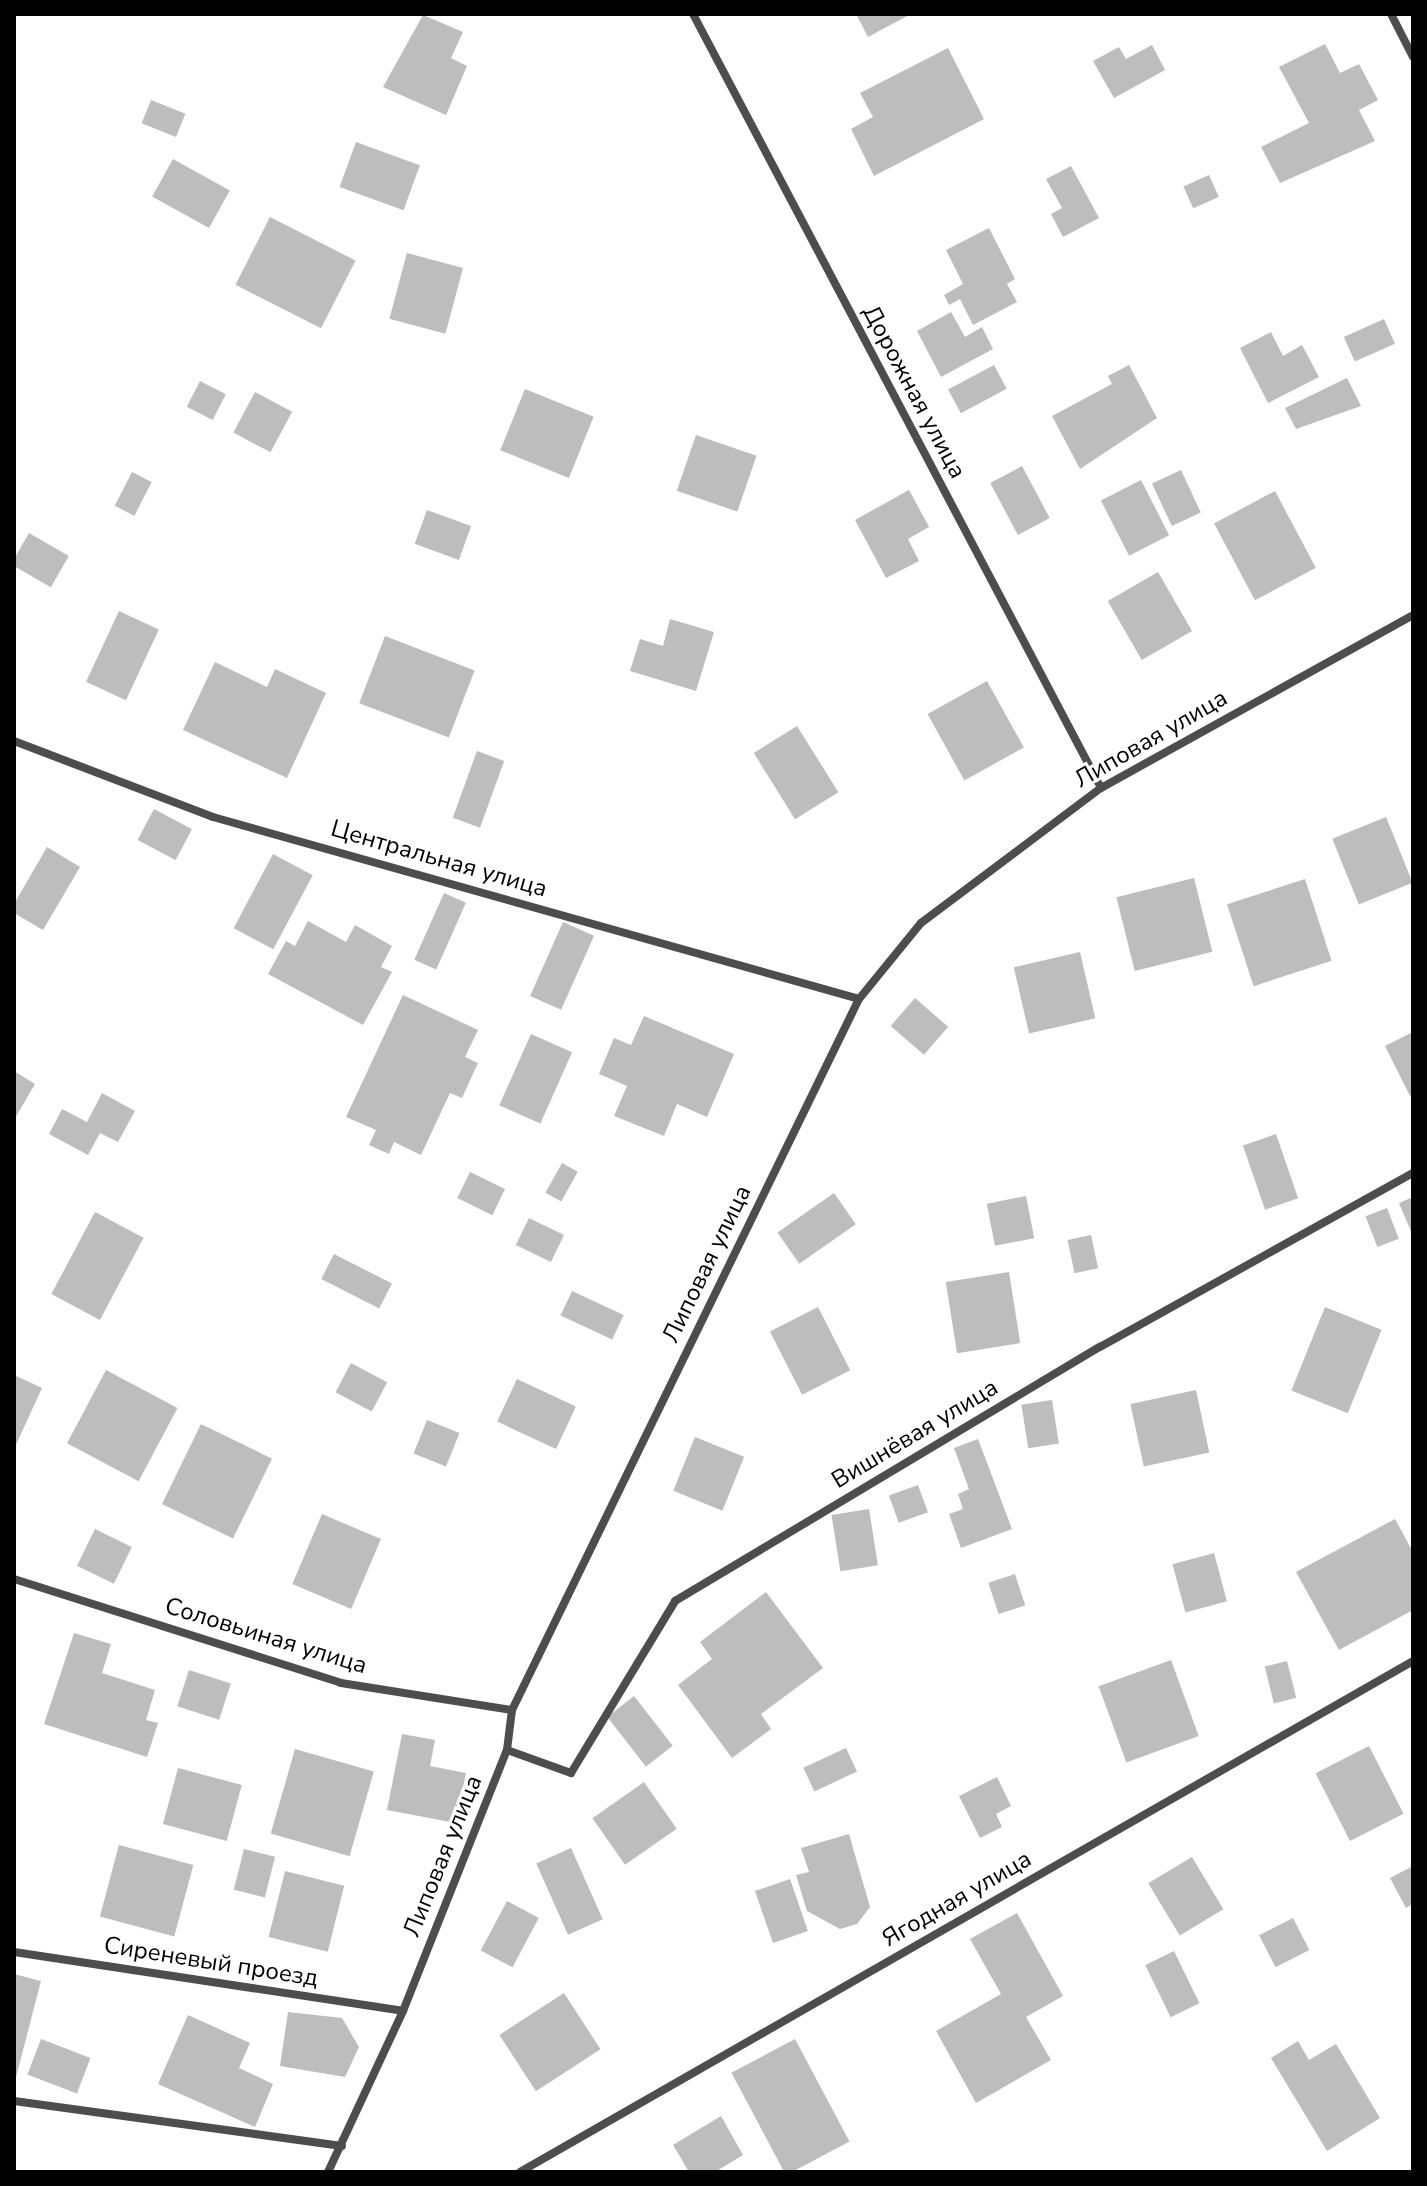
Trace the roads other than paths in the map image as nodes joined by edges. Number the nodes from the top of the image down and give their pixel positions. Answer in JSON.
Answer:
{"nodes":[{"id":1,"x":693,"y":14,"type":"edge"},
{"id":2,"x":1391,"y":14,"type":"edge"},
{"id":3,"x":1413,"y":57,"type":"edge"},
{"id":4,"x":1413,"y":615,"type":"edge"},
{"id":5,"x":14,"y":741,"type":"edge"},
{"id":6,"x":1101,"y":788,"type":"junction"},
{"id":7,"x":859,"y":999,"type":"junction"},
{"id":8,"x":1413,"y":1173,"type":"edge"},
{"id":9,"x":14,"y":1579,"type":"edge"},
{"id":10,"x":1413,"y":1661,"type":"edge"},
{"id":11,"x":512,"y":1710,"type":"junction"},
{"id":12,"x":507,"y":1750,"type":"junction"},
{"id":13,"x":14,"y":1952,"type":"edge"},
{"id":14,"x":403,"y":2011,"type":"junction"},
{"id":15,"x":14,"y":2101,"type":"edge"},
{"id":16,"x":342,"y":2146,"type":"junction"},
{"id":17,"x":328,"y":2172,"type":"edge"},
{"id":18,"x":520,"y":2172,"type":"edge"}],
"edges":[{"from":1,"to":6,"type":"street","name":"Дорожная улица"},
{"from":2,"to":3,"type":"street"},
{"from":4,"to":6,"type":"street","name":"Липовая улица"},
{"from":5,"to":7,"type":"street","name":"Центральная улица"},
{"from":6,"to":7,"type":"street","name":"Липовая улица"},
{"from":7,"to":11,"type":"street","name":"Липовая улица"},
{"from":8,"to":12,"type":"street","name":"Вишнёвая улица"},
{"from":9,"to":11,"type":"street","name":"Соловьиная улица"},
{"from":10,"to":18,"type":"street","name":"Ягодная улица"},
{"from":11,"to":12,"type":"street","name":"Липовая улица"},
{"from":12,"to":14,"type":"street","name":"Липовая улица"},
{"from":13,"to":14,"type":"street","name":"Сиреневый проезд"},
{"from":14,"to":16,"type":"street","name":"Липовая улица"},
{"from":15,"to":16,"type":"street"},
{"from":16,"to":17,"type":"street","name":"Липовая улица"}]}
